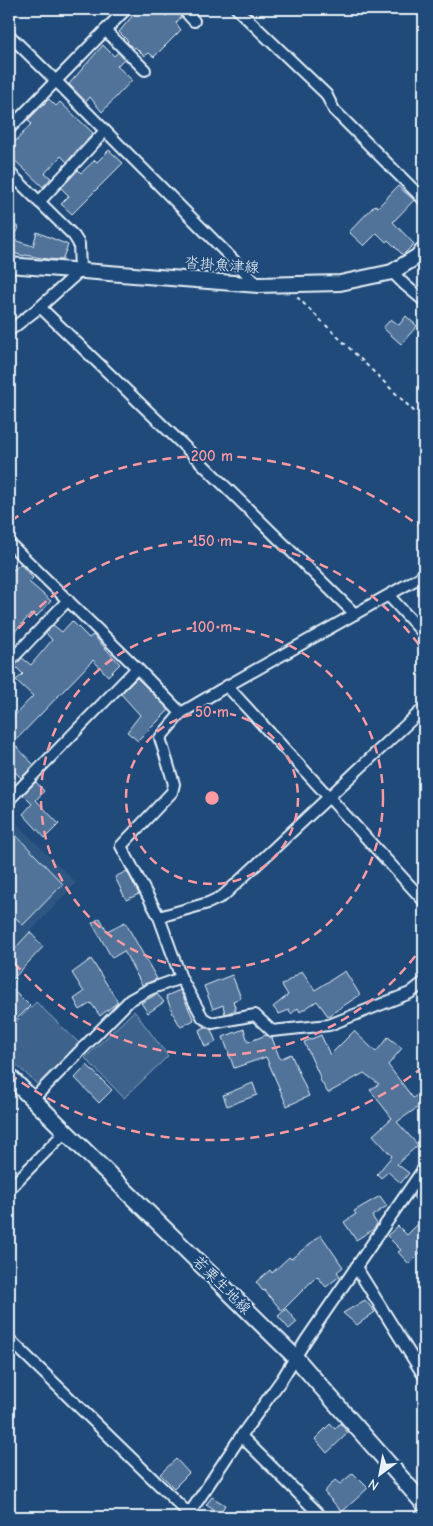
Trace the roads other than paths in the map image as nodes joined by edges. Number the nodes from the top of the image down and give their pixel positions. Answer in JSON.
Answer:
{"nodes":[{"id":1,"x":126,"y":9,"type":"edge"},
{"id":2,"x":183,"y":9,"type":"edge"},
{"id":3,"x":237,"y":9,"type":"edge"},
{"id":4,"x":194,"y":20,"type":"dead end"},
{"id":5,"x":105,"y":30,"type":"junction"},
{"id":6,"x":9,"y":35,"type":"edge"},
{"id":7,"x":144,"y":70,"type":"dead end"},
{"id":8,"x":56,"y":81,"type":"junction"},
{"id":9,"x":9,"y":129,"type":"edge"},
{"id":10,"x":105,"y":131,"type":"junction"},
{"id":11,"x":9,"y":172,"type":"edge"},
{"id":12,"x":424,"y":200,"type":"edge"},
{"id":13,"x":39,"y":202,"type":"junction"},
{"id":14,"x":424,"y":249,"type":"edge"},
{"id":15,"x":9,"y":265,"type":"edge"},
{"id":16,"x":80,"y":271,"type":"junction"},
{"id":17,"x":392,"y":272,"type":"junction"},
{"id":18,"x":258,"y":285,"type":"junction"},
{"id":19,"x":424,"y":301,"type":"edge"},
{"id":20,"x":40,"y":307,"type":"junction"},
{"id":21,"x":9,"y":331,"type":"edge"},
{"id":22,"x":10,"y":547,"type":"edge"},
{"id":23,"x":424,"y":576,"type":"edge"},
{"id":24,"x":389,"y":596,"type":"junction"},
{"id":25,"x":68,"y":600,"type":"junction"},
{"id":26,"x":355,"y":614,"type":"junction"},
{"id":27,"x":424,"y":634,"type":"edge"},
{"id":28,"x":9,"y":662,"type":"edge"},
{"id":29,"x":137,"y":668,"type":"junction"},
{"id":30,"x":227,"y":686,"type":"junction"},
{"id":31,"x":424,"y":708,"type":"edge"},
{"id":32,"x":181,"y":713,"type":"junction"},
{"id":33,"x":328,"y":796,"type":"junction"},
{"id":34,"x":9,"y":800,"type":"edge"},
{"id":35,"x":424,"y":901,"type":"edge"},
{"id":36,"x":159,"y":917,"type":"junction"},
{"id":37,"x":181,"y":978,"type":"junction"},
{"id":38,"x":424,"y":982,"type":"edge"},
{"id":39,"x":9,"y":1076,"type":"edge"},
{"id":40,"x":33,"y":1099,"type":"junction"},
{"id":41,"x":66,"y":1130,"type":"junction"},
{"id":42,"x":424,"y":1168,"type":"edge"},
{"id":43,"x":9,"y":1189,"type":"edge"},
{"id":44,"x":356,"y":1267,"type":"junction"},
{"id":45,"x":9,"y":1339,"type":"edge"},
{"id":46,"x":295,"y":1356,"type":"junction"},
{"id":47,"x":423,"y":1374,"type":"edge"},
{"id":48,"x":241,"y":1436,"type":"junction"},
{"id":49,"x":424,"y":1504,"type":"edge"},
{"id":50,"x":188,"y":1516,"type":"edge"},
{"id":51,"x":322,"y":1517,"type":"edge"}],
"edges":[{"from":1,"to":5,"type":"street"},
{"from":2,"to":4,"type":"street"},
{"from":3,"to":12,"type":"street"},
{"from":5,"to":7,"type":"street"},
{"from":5,"to":8,"type":"street"},
{"from":6,"to":8,"type":"street"},
{"from":8,"to":9,"type":"street"},
{"from":8,"to":10,"type":"street"},
{"from":10,"to":13,"type":"street"},
{"from":10,"to":18,"type":"street"},
{"from":11,"to":13,"type":"street"},
{"from":13,"to":16,"type":"street"},
{"from":14,"to":17,"type":"main road","name":"沓掛魚津線"},
{"from":15,"to":16,"type":"main road","name":"沓掛魚津線"},
{"from":16,"to":18,"type":"main road","name":"沓掛魚津線"},
{"from":16,"to":20,"type":"street"},
{"from":17,"to":18,"type":"main road","name":"沓掛魚津線"},
{"from":17,"to":19,"type":"street"},
{"from":20,"to":21,"type":"street"},
{"from":20,"to":26,"type":"street"},
{"from":22,"to":25,"type":"street"},
{"from":23,"to":24,"type":"street"},
{"from":24,"to":26,"type":"street"},
{"from":24,"to":27,"type":"street"},
{"from":25,"to":28,"type":"street"},
{"from":25,"to":29,"type":"street"},
{"from":26,"to":30,"type":"street"},
{"from":29,"to":32,"type":"street"},
{"from":29,"to":34,"type":"street"},
{"from":30,"to":32,"type":"street"},
{"from":30,"to":33,"type":"street"},
{"from":31,"to":33,"type":"street"},
{"from":32,"to":36,"type":"street"},
{"from":33,"to":35,"type":"street"},
{"from":33,"to":36,"type":"street"},
{"from":36,"to":37,"type":"street"},
{"from":37,"to":38,"type":"street"},
{"from":37,"to":40,"type":"street"},
{"from":39,"to":40,"type":"main road","name":"若栗生地線"},
{"from":40,"to":41,"type":"main road","name":"若栗生地線"},
{"from":41,"to":43,"type":"street"},
{"from":41,"to":46,"type":"main road","name":"若栗生地線"},
{"from":42,"to":44,"type":"street"},
{"from":44,"to":46,"type":"street"},
{"from":44,"to":47,"type":"street"},
{"from":45,"to":50,"type":"street"},
{"from":46,"to":48,"type":"street"},
{"from":46,"to":49,"type":"main road","name":"若栗生地線"},
{"from":48,"to":50,"type":"street"},
{"from":48,"to":51,"type":"street"}]}
